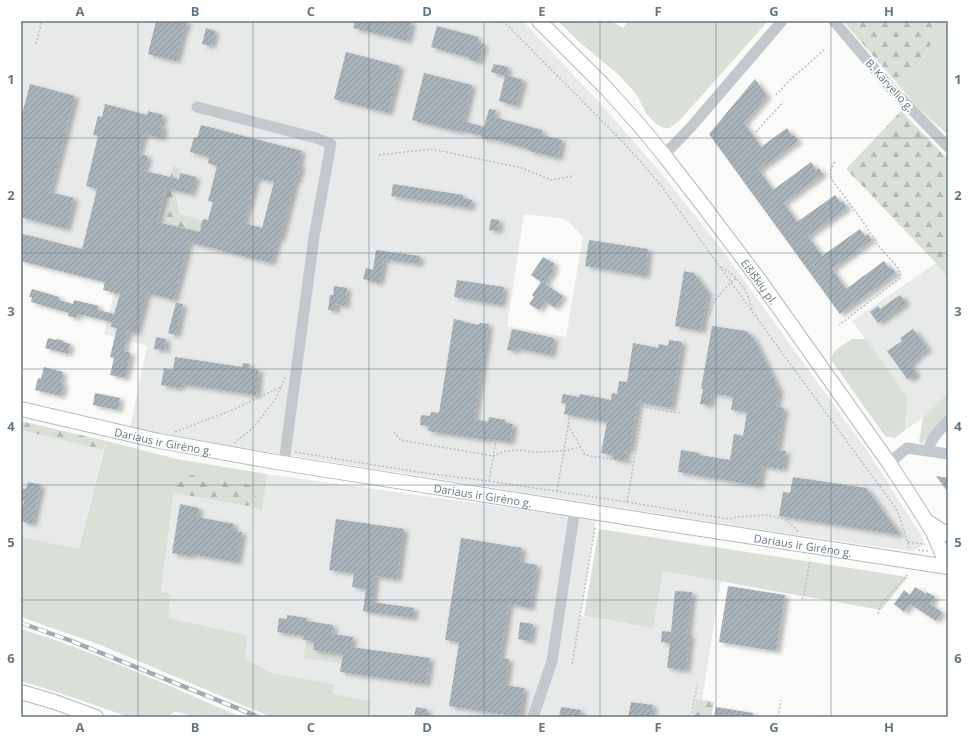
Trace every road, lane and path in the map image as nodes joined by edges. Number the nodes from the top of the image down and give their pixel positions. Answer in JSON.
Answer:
{"nodes":[{"id":1,"x":42,"y":21,"type":"edge"},
{"id":2,"x":503,"y":21,"type":"edge"},
{"id":3,"x":539,"y":21,"type":"edge"},
{"id":4,"x":782,"y":21,"type":"edge"},
{"id":5,"x":834,"y":21,"type":"edge"},
{"id":6,"x":36,"y":44,"type":"dead end"},
{"id":7,"x":824,"y":50,"type":"dead end"},
{"id":8,"x":776,"y":95,"type":"dead end"},
{"id":9,"x":782,"y":102,"type":"dead end"},
{"id":10,"x":197,"y":107,"type":"dead end"},
{"id":11,"x":756,"y":132,"type":"dead end"},
{"id":12,"x":948,"y":147,"type":"edge"},
{"id":13,"x":378,"y":155,"type":"dead end"},
{"id":14,"x":664,"y":155,"type":"junction"},
{"id":15,"x":835,"y":162,"type":"dead end"},
{"id":16,"x":572,"y":176,"type":"dead end"},
{"id":17,"x":719,"y":266,"type":"junction"},
{"id":18,"x":737,"y":278,"type":"junction"},
{"id":19,"x":731,"y":282,"type":"junction"},
{"id":20,"x":753,"y":312,"type":"junction"},
{"id":21,"x":710,"y":316,"type":"dead end"},
{"id":22,"x":839,"y":325,"type":"dead end"},
{"id":23,"x":286,"y":373,"type":"dead end"},
{"id":24,"x":281,"y":387,"type":"junction"},
{"id":25,"x":21,"y":409,"type":"edge"},
{"id":26,"x":680,"y":413,"type":"dead end"},
{"id":27,"x":570,"y":415,"type":"dead end"},
{"id":28,"x":948,"y":421,"type":"edge"},
{"id":29,"x":568,"y":425,"type":"junction"},
{"id":30,"x":175,"y":432,"type":"dead end"},
{"id":31,"x":394,"y":432,"type":"dead end"},
{"id":32,"x":496,"y":440,"type":"dead end"},
{"id":33,"x":234,"y":443,"type":"dead end"},
{"id":34,"x":580,"y":447,"type":"junction"},
{"id":35,"x":928,"y":450,"type":"junction"},
{"id":36,"x":564,"y":451,"type":"junction"},
{"id":37,"x":948,"y":454,"type":"edge"},
{"id":38,"x":493,"y":456,"type":"junction"},
{"id":39,"x":285,"y":457,"type":"junction"},
{"id":40,"x":633,"y":463,"type":"junction"},
{"id":41,"x":889,"y":463,"type":"junction"},
{"id":42,"x":489,"y":481,"type":"junction"},
{"id":43,"x":557,"y":491,"type":"junction"},
{"id":44,"x":627,"y":502,"type":"junction"},
{"id":45,"x":575,"y":509,"type":"junction"},
{"id":46,"x":926,"y":521,"type":"junction"},
{"id":47,"x":595,"y":527,"type":"dead end"},
{"id":48,"x":798,"y":533,"type":"dead end"},
{"id":49,"x":948,"y":535,"type":"edge"},
{"id":50,"x":908,"y":542,"type":"dead end"},
{"id":51,"x":810,"y":560,"type":"dead end"},
{"id":52,"x":948,"y":567,"type":"edge"},
{"id":53,"x":907,"y":574,"type":"dead end"},
{"id":54,"x":802,"y":599,"type":"dead end"},
{"id":55,"x":878,"y":614,"type":"dead end"},
{"id":56,"x":572,"y":664,"type":"dead end"},
{"id":57,"x":697,"y":685,"type":"dead end"},
{"id":58,"x":21,"y":692,"type":"edge"},
{"id":59,"x":781,"y":700,"type":"dead end"},
{"id":60,"x":96,"y":717,"type":"edge"},
{"id":61,"x":533,"y":717,"type":"edge"},
{"id":62,"x":691,"y":717,"type":"edge"},
{"id":63,"x":778,"y":717,"type":"edge"}],
"edges":[{"from":1,"to":6,"type":"path"},
{"from":2,"to":17,"type":"path"},
{"from":3,"to":14,"type":"main road","name":"Eišiškių pl."},
{"from":4,"to":14,"type":"street"},
{"from":5,"to":12,"type":"street","name":"B. Karvelio g."},
{"from":7,"to":8,"type":"path"},
{"from":9,"to":11,"type":"path"},
{"from":10,"to":39,"type":"street"},
{"from":13,"to":16,"type":"path"},
{"from":14,"to":41,"type":"main road","name":"Eišiškių pl."},
{"from":15,"to":22,"type":"path"},
{"from":17,"to":18,"type":"path"},
{"from":17,"to":19,"type":"path"},
{"from":18,"to":19,"type":"path"},
{"from":18,"to":20,"type":"path"},
{"from":19,"to":20,"type":"path"},
{"from":19,"to":21,"type":"path"},
{"from":20,"to":50,"type":"path"},
{"from":23,"to":24,"type":"path"},
{"from":24,"to":30,"type":"path"},
{"from":24,"to":33,"type":"path"},
{"from":25,"to":39,"type":"main road","name":"Dariaus ir Girėno g."},
{"from":26,"to":40,"type":"path"},
{"from":27,"to":29,"type":"path"},
{"from":28,"to":35,"type":"street"},
{"from":29,"to":34,"type":"path"},
{"from":29,"to":36,"type":"path"},
{"from":31,"to":38,"type":"path"},
{"from":32,"to":38,"type":"path"},
{"from":34,"to":36,"type":"path"},
{"from":34,"to":40,"type":"path"},
{"from":35,"to":37,"type":"street"},
{"from":35,"to":41,"type":"street"},
{"from":36,"to":38,"type":"path"},
{"from":36,"to":43,"type":"path"},
{"from":38,"to":42,"type":"path"},
{"from":39,"to":42,"type":"path"},
{"from":39,"to":45,"type":"main road","name":"Dariaus ir Girėno g."},
{"from":40,"to":44,"type":"path"},
{"from":41,"to":46,"type":"main road","name":"Eišiškių pl."},
{"from":42,"to":43,"type":"path"},
{"from":43,"to":44,"type":"path"},
{"from":44,"to":48,"type":"path"},
{"from":45,"to":52,"type":"main road","name":"Dariaus ir Girėno g."},
{"from":45,"to":61,"type":"street"},
{"from":46,"to":49,"type":"main road"},
{"from":46,"to":52,"type":"main road","name":"Eišiškių pl."},
{"from":47,"to":56,"type":"path"},
{"from":51,"to":54,"type":"path"},
{"from":53,"to":55,"type":"path"},
{"from":57,"to":62,"type":"path"},
{"from":58,"to":60,"type":"main road"},
{"from":59,"to":63,"type":"path"}]}
